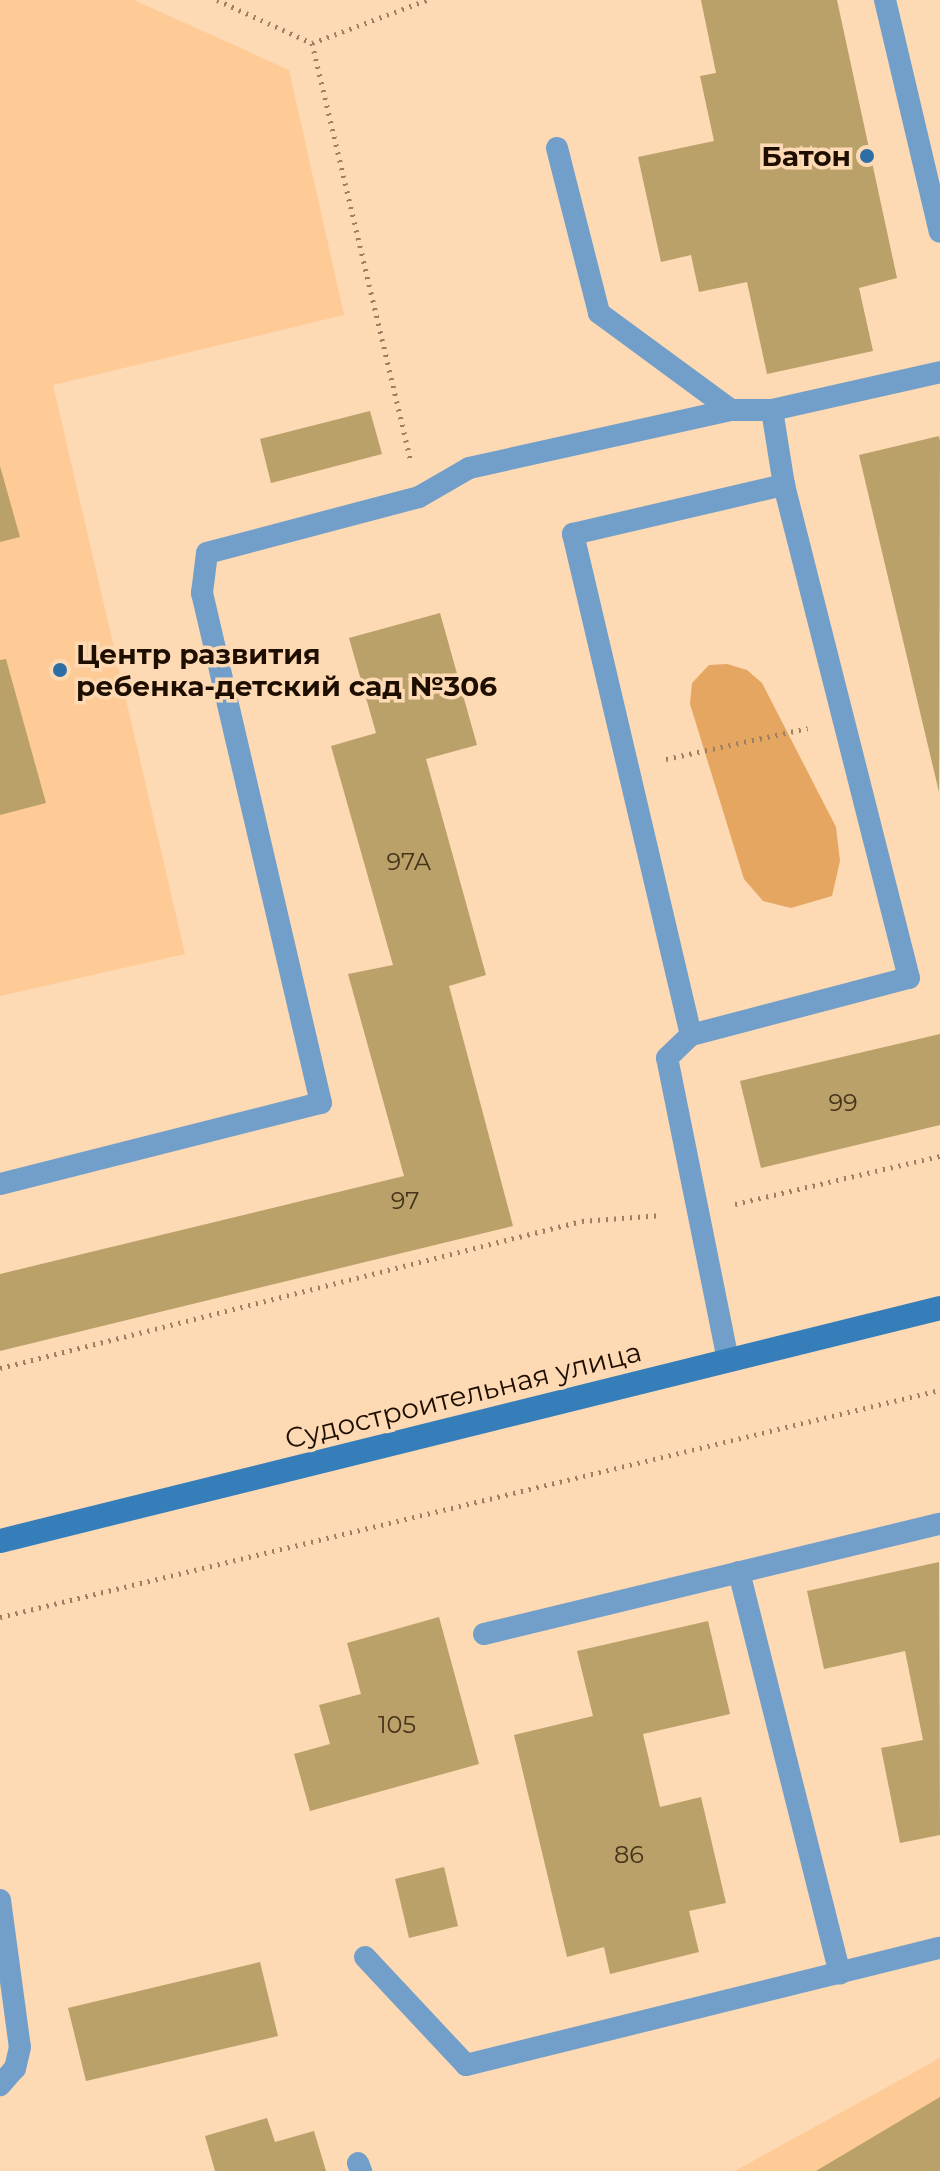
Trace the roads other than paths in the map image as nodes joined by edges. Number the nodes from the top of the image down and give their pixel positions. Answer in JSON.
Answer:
{"nodes":[{"id":1,"x":885,"y":0,"type":"edge"},
{"id":2,"x":557,"y":148,"type":"dead end"},
{"id":3,"x":940,"y":232,"type":"edge"},
{"id":4,"x":940,"y":372,"type":"edge"},
{"id":5,"x":731,"y":410,"type":"junction"},
{"id":6,"x":772,"y":410,"type":"junction"},
{"id":7,"x":784,"y":485,"type":"junction"},
{"id":8,"x":691,"y":1035,"type":"junction"},
{"id":9,"x":0,"y":1184,"type":"edge"},
{"id":10,"x":940,"y":1308,"type":"edge"},
{"id":11,"x":728,"y":1360,"type":"junction"},
{"id":12,"x":940,"y":1524,"type":"edge"},
{"id":13,"x":0,"y":1541,"type":"edge"},
{"id":14,"x":739,"y":1572,"type":"junction"},
{"id":15,"x":484,"y":1634,"type":"dead end"},
{"id":16,"x":0,"y":1900,"type":"edge"},
{"id":17,"x":940,"y":1948,"type":"edge"},
{"id":18,"x":365,"y":1957,"type":"dead end"},
{"id":19,"x":840,"y":1974,"type":"junction"},
{"id":20,"x":0,"y":2085,"type":"edge"}],
"edges":[{"from":1,"to":3,"type":"lane"},
{"from":2,"to":5,"type":"lane"},
{"from":4,"to":6,"type":"lane"},
{"from":5,"to":6,"type":"lane"},
{"from":5,"to":9,"type":"lane"},
{"from":6,"to":7,"type":"lane"},
{"from":7,"to":8,"type":"lane"},
{"from":7,"to":8,"type":"lane"},
{"from":8,"to":11,"type":"lane"},
{"from":10,"to":11,"type":"main road","name":"Судостроительная улица"},
{"from":11,"to":13,"type":"main road","name":"Судостроительная улица"},
{"from":12,"to":14,"type":"lane"},
{"from":14,"to":15,"type":"lane"},
{"from":14,"to":19,"type":"lane"},
{"from":16,"to":20,"type":"lane"},
{"from":17,"to":19,"type":"lane"},
{"from":18,"to":19,"type":"lane"}]}
